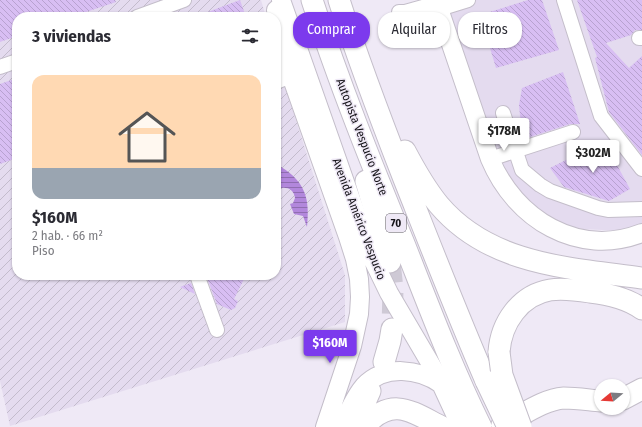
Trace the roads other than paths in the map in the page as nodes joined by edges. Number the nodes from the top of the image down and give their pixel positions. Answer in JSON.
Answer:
{"nodes":[{"id":1,"x":184,"y":0,"type":"edge"},
{"id":2,"x":274,"y":0,"type":"edge"},
{"id":3,"x":281,"y":0,"type":"edge"},
{"id":4,"x":312,"y":0,"type":"edge"},
{"id":5,"x":339,"y":0,"type":"edge"},
{"id":6,"x":468,"y":0,"type":"edge"},
{"id":7,"x":564,"y":0,"type":"edge"},
{"id":8,"x":437,"y":4,"type":"edge"},
{"id":9,"x":151,"y":12,"type":"edge"},
{"id":10,"x":276,"y":12,"type":"edge"},
{"id":11,"x":405,"y":12,"type":"edge"},
{"id":12,"x":281,"y":43,"type":"edge"},
{"id":13,"x":356,"y":51,"type":"junction"},
{"id":14,"x":330,"y":53,"type":"junction"},
{"id":15,"x":12,"y":63,"type":"edge"},
{"id":16,"x":0,"y":67,"type":"edge"},
{"id":17,"x":283,"y":79,"type":"edge"},
{"id":18,"x":503,"y":113,"type":"dead end"},
{"id":19,"x":573,"y":132,"type":"dead end"},
{"id":20,"x":515,"y":151,"type":"junction"},
{"id":21,"x":490,"y":159,"type":"junction"},
{"id":22,"x":642,"y":169,"type":"edge"},
{"id":23,"x":642,"y":209,"type":"edge"},
{"id":24,"x":642,"y":233,"type":"edge"},
{"id":25,"x":390,"y":262,"type":"tunnel mouth"},
{"id":26,"x":642,"y":278,"type":"edge"},
{"id":27,"x":199,"y":280,"type":"edge"},
{"id":28,"x":642,"y":309,"type":"edge"},
{"id":29,"x":392,"y":329,"type":"tunnel mouth"},
{"id":30,"x":217,"y":330,"type":"dead end"},
{"id":31,"x":384,"y":362,"type":"dead end"},
{"id":32,"x":642,"y":389,"type":"edge"},
{"id":33,"x":370,"y":391,"type":"dead end"},
{"id":34,"x":451,"y":391,"type":"junction"},
{"id":35,"x":630,"y":395,"type":"edge"},
{"id":36,"x":594,"y":400,"type":"edge"},
{"id":37,"x":325,"y":427,"type":"edge"},
{"id":38,"x":342,"y":427,"type":"edge"},
{"id":39,"x":354,"y":427,"type":"edge"},
{"id":40,"x":364,"y":427,"type":"edge"},
{"id":41,"x":442,"y":427,"type":"edge"},
{"id":42,"x":461,"y":427,"type":"edge"},
{"id":43,"x":481,"y":427,"type":"edge"},
{"id":44,"x":498,"y":427,"type":"edge"},
{"id":45,"x":508,"y":427,"type":"edge"},
{"id":46,"x":521,"y":427,"type":"edge"}],
"edges":[{"from":1,"to":9,"type":"lane"},
{"from":2,"to":10,"type":"main road","name":"Avenida Américo Vespucio"},
{"from":3,"to":34,"type":"main road","name":"Avenida Américo Vespucio"},
{"from":4,"to":14,"type":"highway","name":"Autopista Vespucio Norte","number":"70"},
{"from":5,"to":13,"type":"highway","name":"Autopista Vespucio Norte","number":"70"},
{"from":6,"to":8,"type":"lane"},
{"from":7,"to":22,"type":"lane"},
{"from":8,"to":11,"type":"lane"},
{"from":8,"to":21,"type":"main road"},
{"from":12,"to":17,"type":"main road","name":"Avenida Américo Vespucio"},
{"from":13,"to":26,"type":"highway"},
{"from":13,"to":45,"type":"highway","name":"Autopista Vespucio Norte","number":"70","bridge":true},
{"from":14,"to":25,"type":"highway"},
{"from":14,"to":34,"type":"highway","name":"Autopista Vespucio Norte","number":"70"},
{"from":15,"to":16,"type":"lane"},
{"from":17,"to":37,"type":"main road","name":"Avenida Américo Vespucio"},
{"from":18,"to":20,"type":"lane"},
{"from":19,"to":20,"type":"lane"},
{"from":20,"to":21,"type":"lane"},
{"from":20,"to":23,"type":"lane"},
{"from":21,"to":24,"type":"main road"},
{"from":27,"to":30,"type":"lane"},
{"from":28,"to":46,"type":"highway","bridge":true},
{"from":29,"to":31,"type":"highway"},
{"from":32,"to":35,"type":"highway"},
{"from":33,"to":39,"type":"highway"},
{"from":34,"to":38,"type":"main road"},
{"from":34,"to":42,"type":"main road","name":"Avenida Américo Vespucio"},
{"from":34,"to":43,"type":"highway","name":"Autopista Vespucio Norte","number":"70"},
{"from":36,"to":44,"type":"highway"},
{"from":40,"to":41,"type":"highway"}]}
